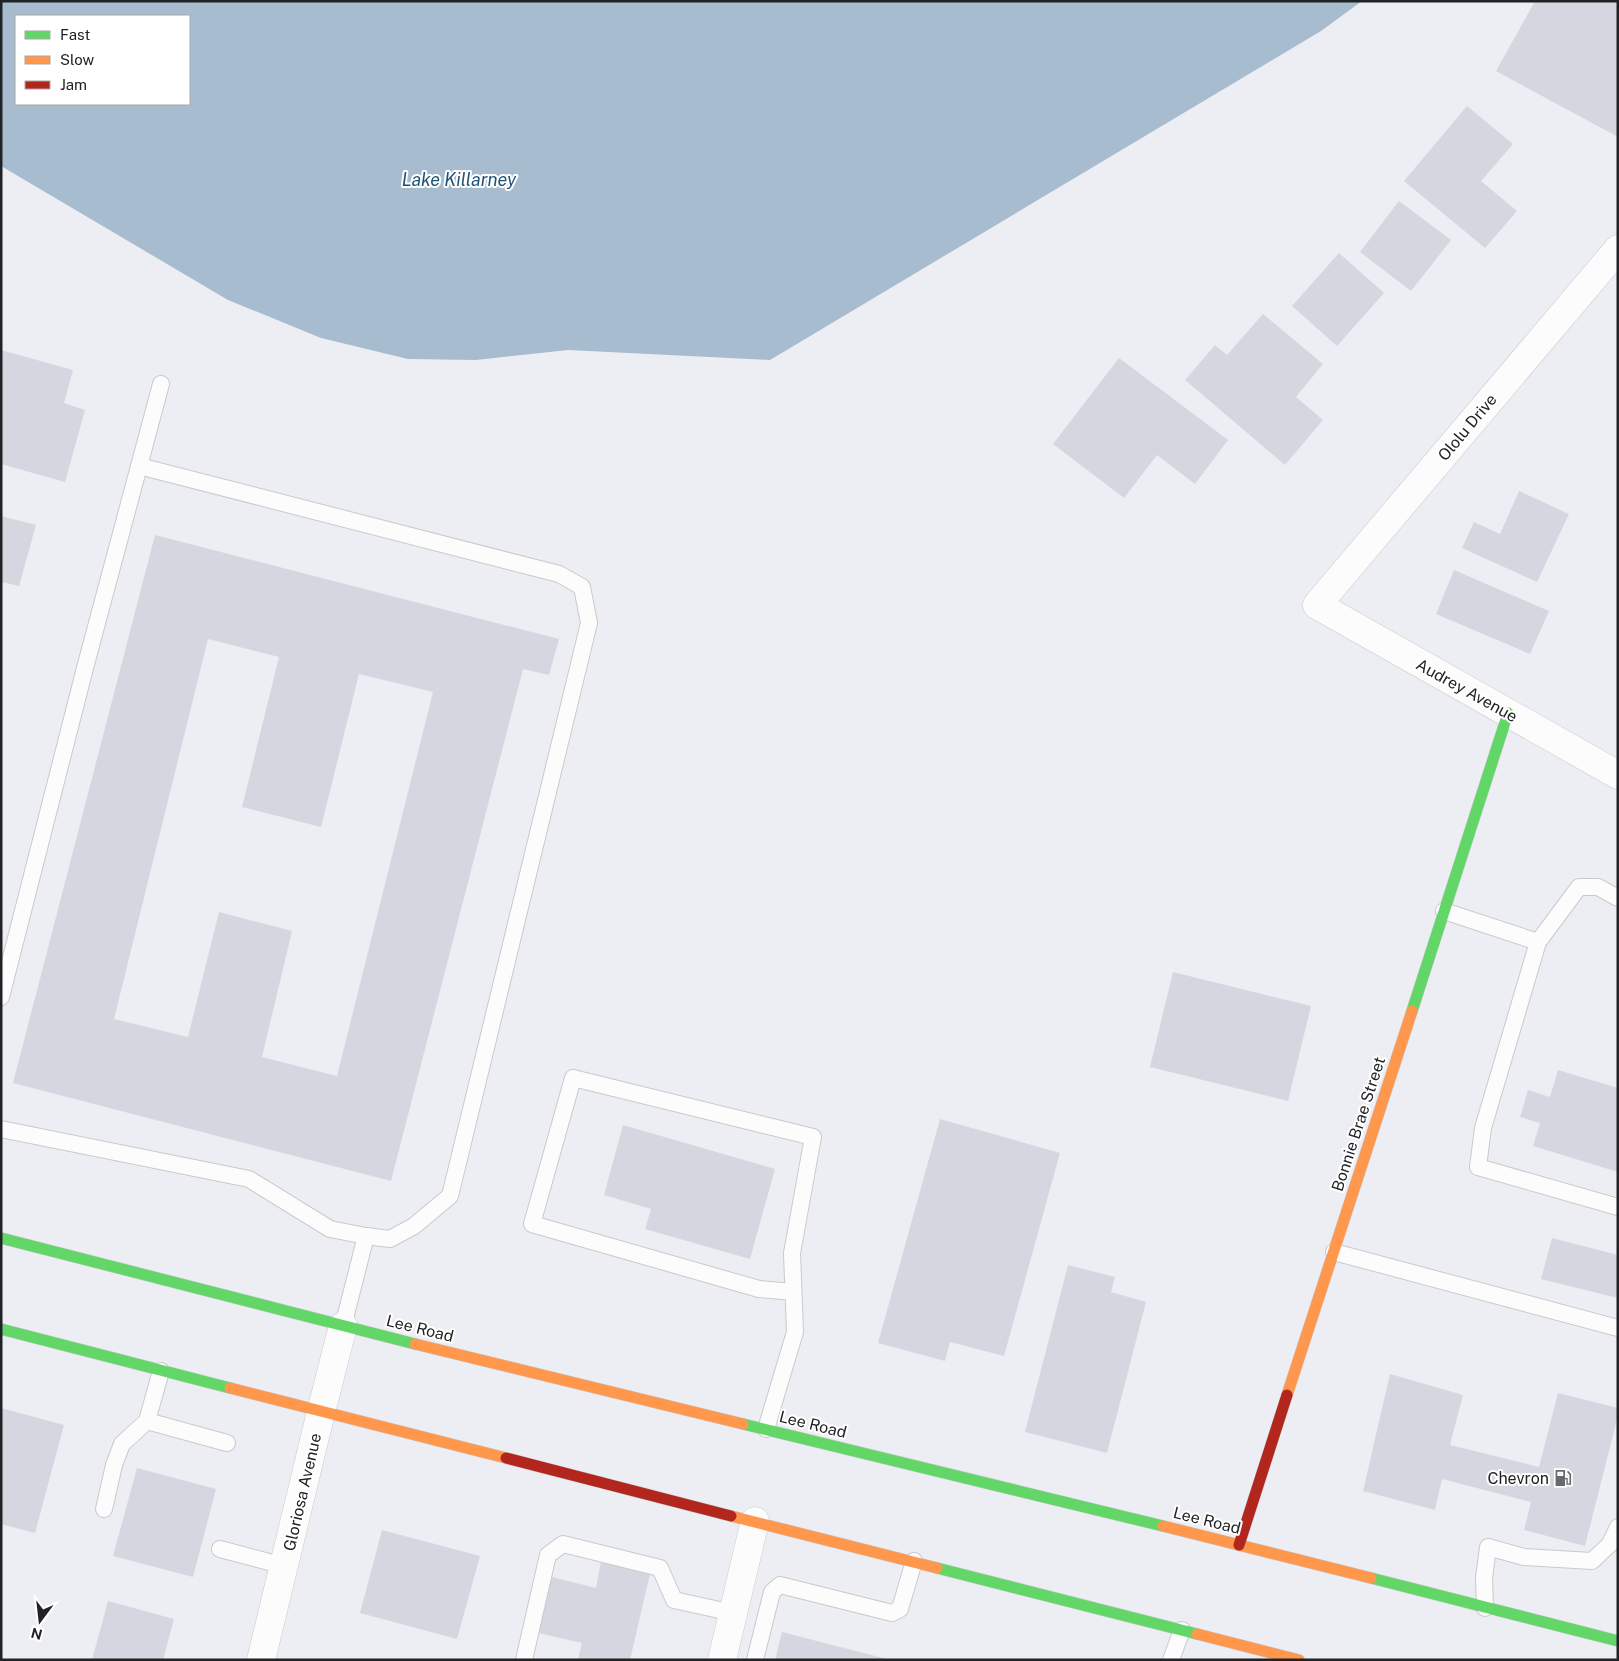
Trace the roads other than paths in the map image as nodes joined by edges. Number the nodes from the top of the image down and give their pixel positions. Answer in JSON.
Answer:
{"nodes":[{"id":1,"x":1618,"y":249,"type":"edge"},
{"id":2,"x":161,"y":384,"type":"dead end"},
{"id":3,"x":139,"y":466,"type":"junction"},
{"id":4,"x":1316,"y":605,"type":"joint"},
{"id":5,"x":1508,"y":713,"type":"junction"},
{"id":6,"x":1618,"y":775,"type":"edge"},
{"id":7,"x":1618,"y":898,"type":"edge"},
{"id":8,"x":1444,"y":911,"type":"junction"},
{"id":9,"x":1538,"y":942,"type":"junction"},
{"id":10,"x":1,"y":997,"type":"edge"},
{"id":11,"x":1,"y":1128,"type":"edge"},
{"id":12,"x":1618,"y":1207,"type":"edge"},
{"id":13,"x":366,"y":1236,"type":"junction"},
{"id":14,"x":1,"y":1238,"type":"edge"},
{"id":15,"x":1334,"y":1252,"type":"junction"},
{"id":16,"x":793,"y":1292,"type":"junction"},
{"id":17,"x":344,"y":1326,"type":"junction"},
{"id":18,"x":1618,"y":1328,"type":"edge"},
{"id":19,"x":1,"y":1330,"type":"edge"},
{"id":20,"x":161,"y":1370,"type":"junction"},
{"id":21,"x":321,"y":1412,"type":"junction"},
{"id":22,"x":147,"y":1421,"type":"junction"},
{"id":23,"x":766,"y":1430,"type":"junction"},
{"id":24,"x":228,"y":1443,"type":"dead end"},
{"id":25,"x":104,"y":1509,"type":"dead end"},
{"id":26,"x":755,"y":1521,"type":"junction"},
{"id":27,"x":1618,"y":1527,"type":"edge"},
{"id":28,"x":1239,"y":1545,"type":"junction"},
{"id":29,"x":220,"y":1549,"type":"dead end"},
{"id":30,"x":914,"y":1561,"type":"junction"},
{"id":31,"x":284,"y":1566,"type":"junction"},
{"id":32,"x":1485,"y":1608,"type":"junction"},
{"id":33,"x":733,"y":1613,"type":"junction"},
{"id":34,"x":1182,"y":1630,"type":"junction"},
{"id":35,"x":1618,"y":1641,"type":"edge"},
{"id":36,"x":1288,"y":1658,"type":"edge"},
{"id":37,"x":261,"y":1660,"type":"edge"},
{"id":38,"x":524,"y":1660,"type":"edge"},
{"id":39,"x":722,"y":1660,"type":"edge"},
{"id":40,"x":756,"y":1660,"type":"edge"},
{"id":41,"x":1171,"y":1660,"type":"edge"}],
"edges":[{"from":1,"to":4,"type":"street","name":"Ololu Drive"},
{"from":2,"to":3,"type":"lane"},
{"from":3,"to":10,"type":"lane"},
{"from":3,"to":13,"type":"lane"},
{"from":4,"to":5,"type":"street","name":"Audrey Avenue"},
{"from":5,"to":6,"type":"street","name":"Audrey Avenue"},
{"from":5,"to":8,"type":"main road","name":"Bonnie Brae Street"},
{"from":7,"to":9,"type":"lane"},
{"from":8,"to":9,"type":"lane"},
{"from":8,"to":15,"type":"main road","name":"Bonnie Brae Street"},
{"from":9,"to":12,"type":"lane"},
{"from":11,"to":13,"type":"lane"},
{"from":13,"to":17,"type":"lane"},
{"from":14,"to":17,"type":"main road","name":"Lee Road"},
{"from":15,"to":18,"type":"lane"},
{"from":15,"to":28,"type":"main road","name":"Bonnie Brae Street"},
{"from":16,"to":16,"type":"lane"},
{"from":16,"to":23,"type":"lane"},
{"from":17,"to":21,"type":"street","name":"Gloriosa Avenue"},
{"from":17,"to":23,"type":"main road","name":"Lee Road"},
{"from":19,"to":20,"type":"main road"},
{"from":20,"to":21,"type":"main road"},
{"from":20,"to":22,"type":"lane"},
{"from":21,"to":26,"type":"main road"},
{"from":21,"to":31,"type":"street","name":"Gloriosa Avenue"},
{"from":22,"to":24,"type":"lane"},
{"from":22,"to":25,"type":"lane"},
{"from":23,"to":28,"type":"main road","name":"Lee Road"},
{"from":26,"to":30,"type":"main road"},
{"from":26,"to":33,"type":"street"},
{"from":27,"to":32,"type":"lane"},
{"from":28,"to":32,"type":"main road","name":"Lee Road"},
{"from":29,"to":31,"type":"lane"},
{"from":30,"to":34,"type":"main road"},
{"from":30,"to":40,"type":"lane"},
{"from":31,"to":37,"type":"street","name":"Gloriosa Avenue"},
{"from":32,"to":35,"type":"main road","name":"Lee Road"},
{"from":33,"to":38,"type":"lane"},
{"from":33,"to":39,"type":"street"},
{"from":34,"to":36,"type":"main road"},
{"from":34,"to":41,"type":"lane"}]}
